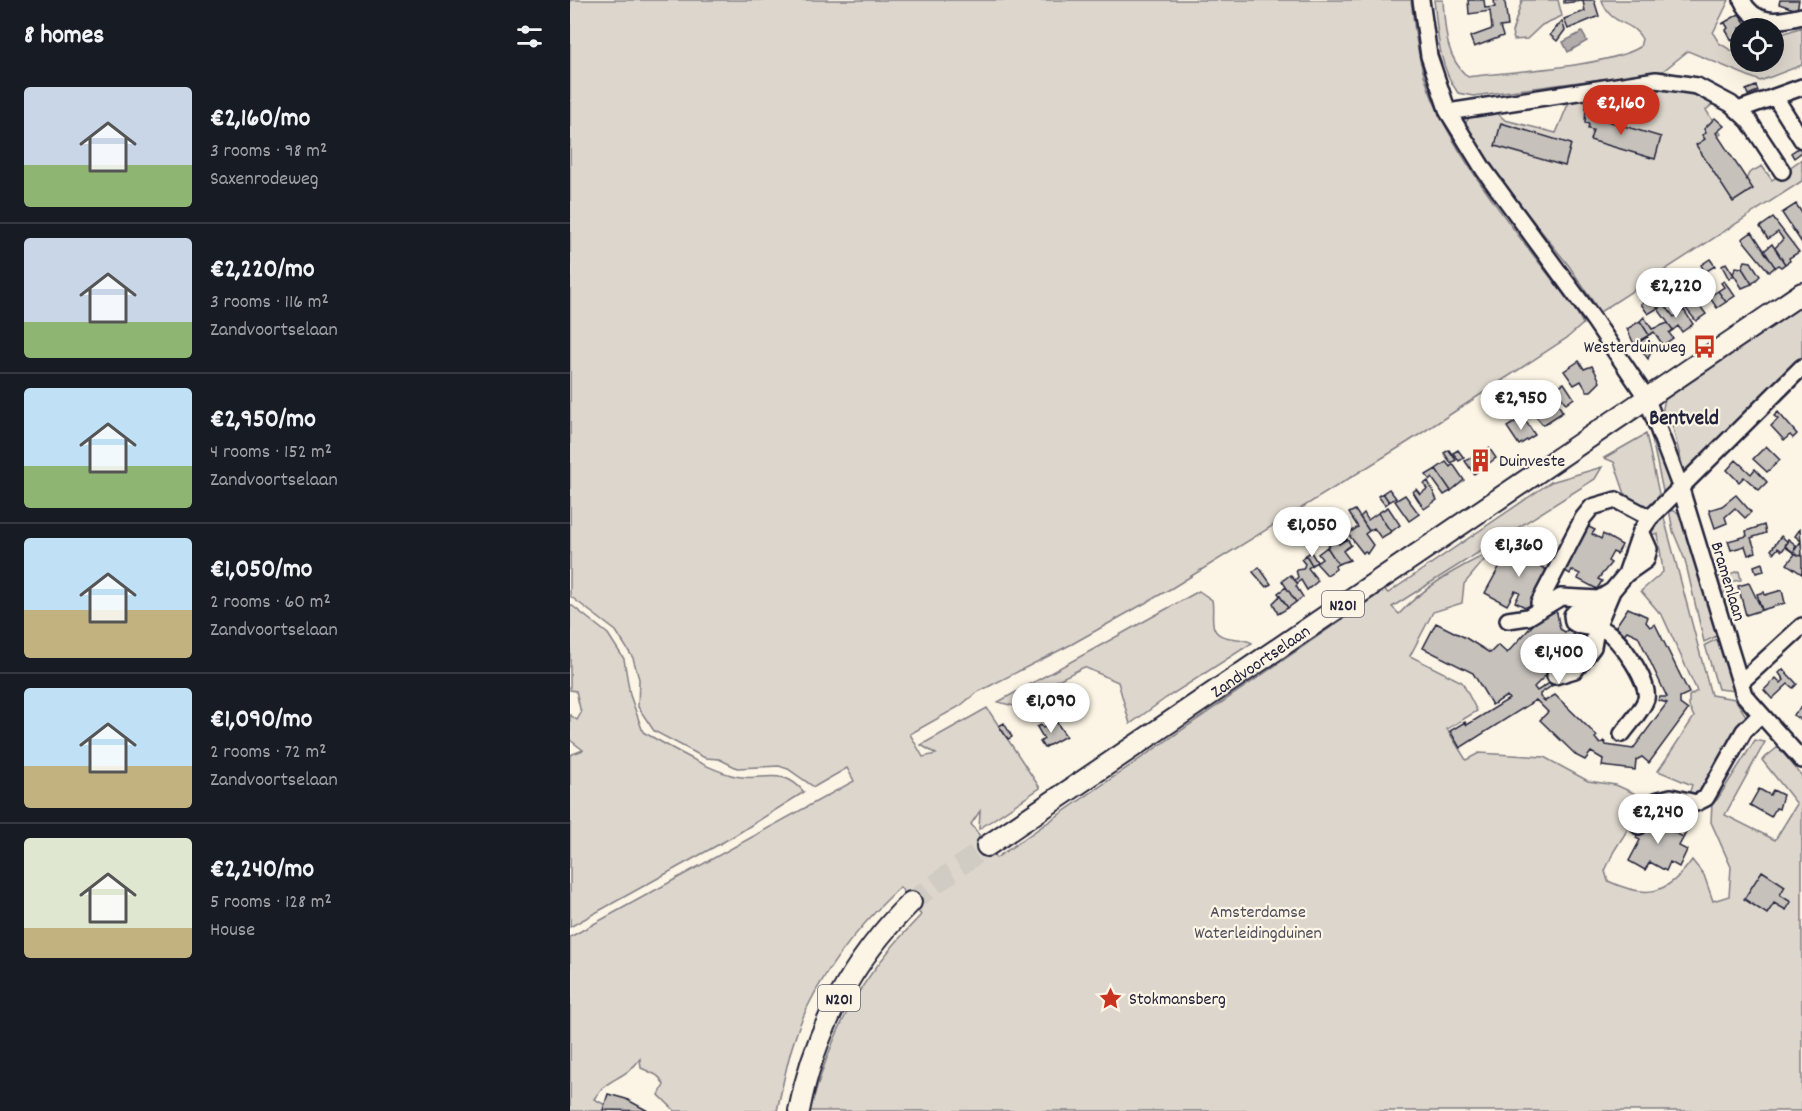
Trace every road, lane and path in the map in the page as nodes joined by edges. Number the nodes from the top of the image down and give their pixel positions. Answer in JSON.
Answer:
{"nodes":[{"id":1,"x":1421,"y":0,"type":"edge"},
{"id":2,"x":1742,"y":0,"type":"edge"},
{"id":3,"x":1802,"y":16,"type":"edge"},
{"id":4,"x":1802,"y":87,"type":"edge"},
{"id":5,"x":1775,"y":97,"type":"junction"},
{"id":6,"x":1737,"y":110,"type":"junction"},
{"id":7,"x":1448,"y":112,"type":"junction"},
{"id":8,"x":1802,"y":140,"type":"edge"},
{"id":9,"x":1782,"y":171,"type":"dead end"},
{"id":10,"x":1802,"y":293,"type":"edge"},
{"id":11,"x":1802,"y":367,"type":"edge"},
{"id":12,"x":1646,"y":397,"type":"junction"},
{"id":13,"x":1680,"y":486,"type":"junction"},
{"id":14,"x":1650,"y":518,"type":"junction"},
{"id":15,"x":1612,"y":591,"type":"junction"},
{"id":16,"x":1539,"y":603,"type":"dead end"},
{"id":17,"x":1604,"y":610,"type":"junction"},
{"id":18,"x":1508,"y":620,"type":"dead end"},
{"id":19,"x":1802,"y":626,"type":"edge"},
{"id":20,"x":1596,"y":629,"type":"junction"},
{"id":21,"x":1556,"y":676,"type":"dead end"},
{"id":22,"x":1741,"y":682,"type":"junction"},
{"id":23,"x":1760,"y":716,"type":"junction"},
{"id":24,"x":1622,"y":734,"type":"dead end"},
{"id":25,"x":1802,"y":760,"type":"edge"},
{"id":26,"x":1639,"y":826,"type":"dead end"},
{"id":27,"x":987,"y":846,"type":"tunnel mouth"},
{"id":28,"x":911,"y":902,"type":"tunnel mouth"},
{"id":29,"x":799,"y":1111,"type":"edge"}],
"edges":[{"from":1,"to":7,"type":"street"},
{"from":2,"to":3,"type":"street"},
{"from":4,"to":5,"type":"street"},
{"from":5,"to":6,"type":"street"},
{"from":5,"to":8,"type":"street"},
{"from":6,"to":7,"type":"street"},
{"from":6,"to":9,"type":"street"},
{"from":7,"to":12,"type":"street"},
{"from":10,"to":12,"type":"main road","name":"Zandvoortselaan","number":"N201"},
{"from":11,"to":13,"type":"street"},
{"from":12,"to":13,"type":"street","name":"Bramenlaan"},
{"from":12,"to":27,"type":"main road","name":"Zandvoortselaan","number":"N201"},
{"from":13,"to":14,"type":"street"},
{"from":13,"to":22,"type":"street","name":"Bramenlaan"},
{"from":14,"to":15,"type":"street"},
{"from":14,"to":16,"type":"street"},
{"from":15,"to":17,"type":"street"},
{"from":15,"to":18,"type":"street"},
{"from":17,"to":20,"type":"street"},
{"from":17,"to":20,"type":"street"},
{"from":19,"to":22,"type":"street"},
{"from":20,"to":21,"type":"street"},
{"from":20,"to":24,"type":"street"},
{"from":22,"to":23,"type":"street","name":"Bramenlaan"},
{"from":23,"to":25,"type":"street","name":"Bramenlaan"},
{"from":23,"to":26,"type":"street"},
{"from":28,"to":29,"type":"main road","number":"N201"}]}
